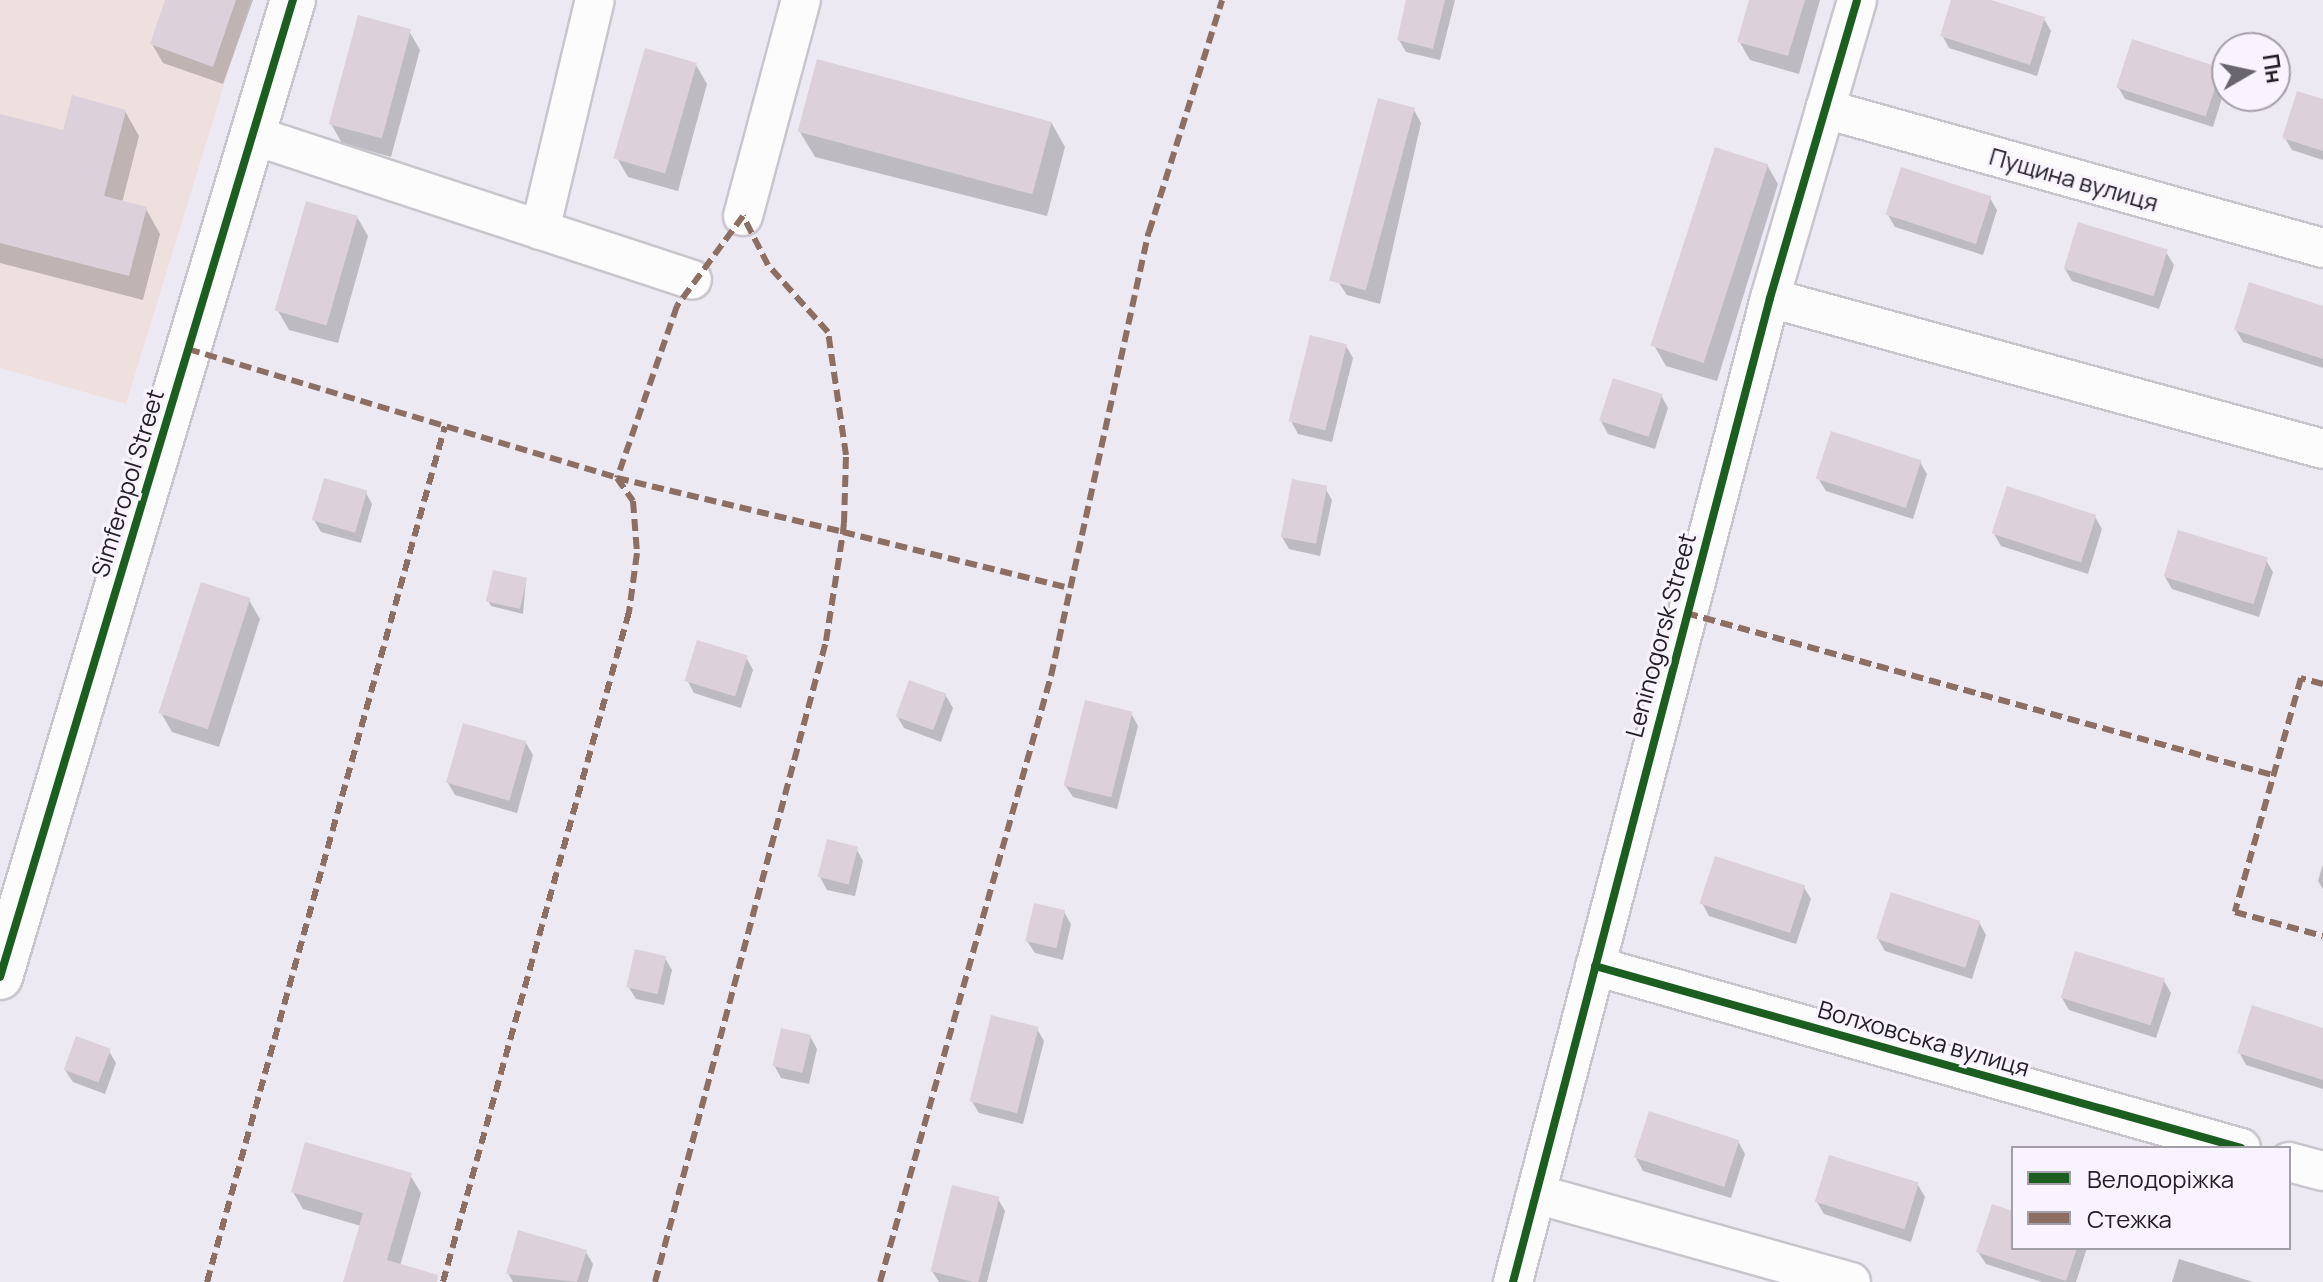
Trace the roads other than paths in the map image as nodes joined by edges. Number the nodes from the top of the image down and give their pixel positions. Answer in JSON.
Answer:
{"nodes":[{"id":1,"x":293,"y":0,"type":"edge"},
{"id":2,"x":595,"y":0,"type":"edge"},
{"id":3,"x":801,"y":0,"type":"edge"},
{"id":4,"x":1857,"y":0,"type":"edge"},
{"id":5,"x":1825,"y":109,"type":"junction"},
{"id":6,"x":252,"y":135,"type":"junction"},
{"id":7,"x":743,"y":216,"type":"dead end"},
{"id":8,"x":540,"y":230,"type":"junction"},
{"id":9,"x":2323,"y":248,"type":"edge"},
{"id":10,"x":692,"y":280,"type":"dead end"},
{"id":11,"x":1770,"y":298,"type":"junction"},
{"id":12,"x":2323,"y":449,"type":"edge"},
{"id":13,"x":1595,"y":966,"type":"junction"},
{"id":14,"x":0,"y":977,"type":"edge"},
{"id":15,"x":2234,"y":1146,"type":"edge"},
{"id":16,"x":2291,"y":1163,"type":"edge"},
{"id":17,"x":2323,"y":1171,"type":"edge"},
{"id":18,"x":1536,"y":1194,"type":"junction"},
{"id":19,"x":1513,"y":1282,"type":"edge"},
{"id":20,"x":1851,"y":1282,"type":"edge"}],
"edges":[{"from":1,"to":6,"type":"street","name":"Simferopol Street"},
{"from":2,"to":8,"type":"street"},
{"from":3,"to":7,"type":"street"},
{"from":4,"to":5,"type":"street","name":"Leninogorsk Street"},
{"from":5,"to":9,"type":"street","name":"Пущина вулиця"},
{"from":5,"to":11,"type":"street","name":"Leninogorsk Street"},
{"from":6,"to":8,"type":"street"},
{"from":6,"to":14,"type":"street","name":"Simferopol Street"},
{"from":8,"to":10,"type":"street"},
{"from":11,"to":12,"type":"street"},
{"from":11,"to":13,"type":"street","name":"Leninogorsk Street"},
{"from":13,"to":15,"type":"street","name":"Волховська вулиця"},
{"from":13,"to":18,"type":"street","name":"Leninogorsk Street"},
{"from":16,"to":17,"type":"street"},
{"from":18,"to":19,"type":"street","name":"Leninogorsk Street"},
{"from":18,"to":20,"type":"street"}]}
